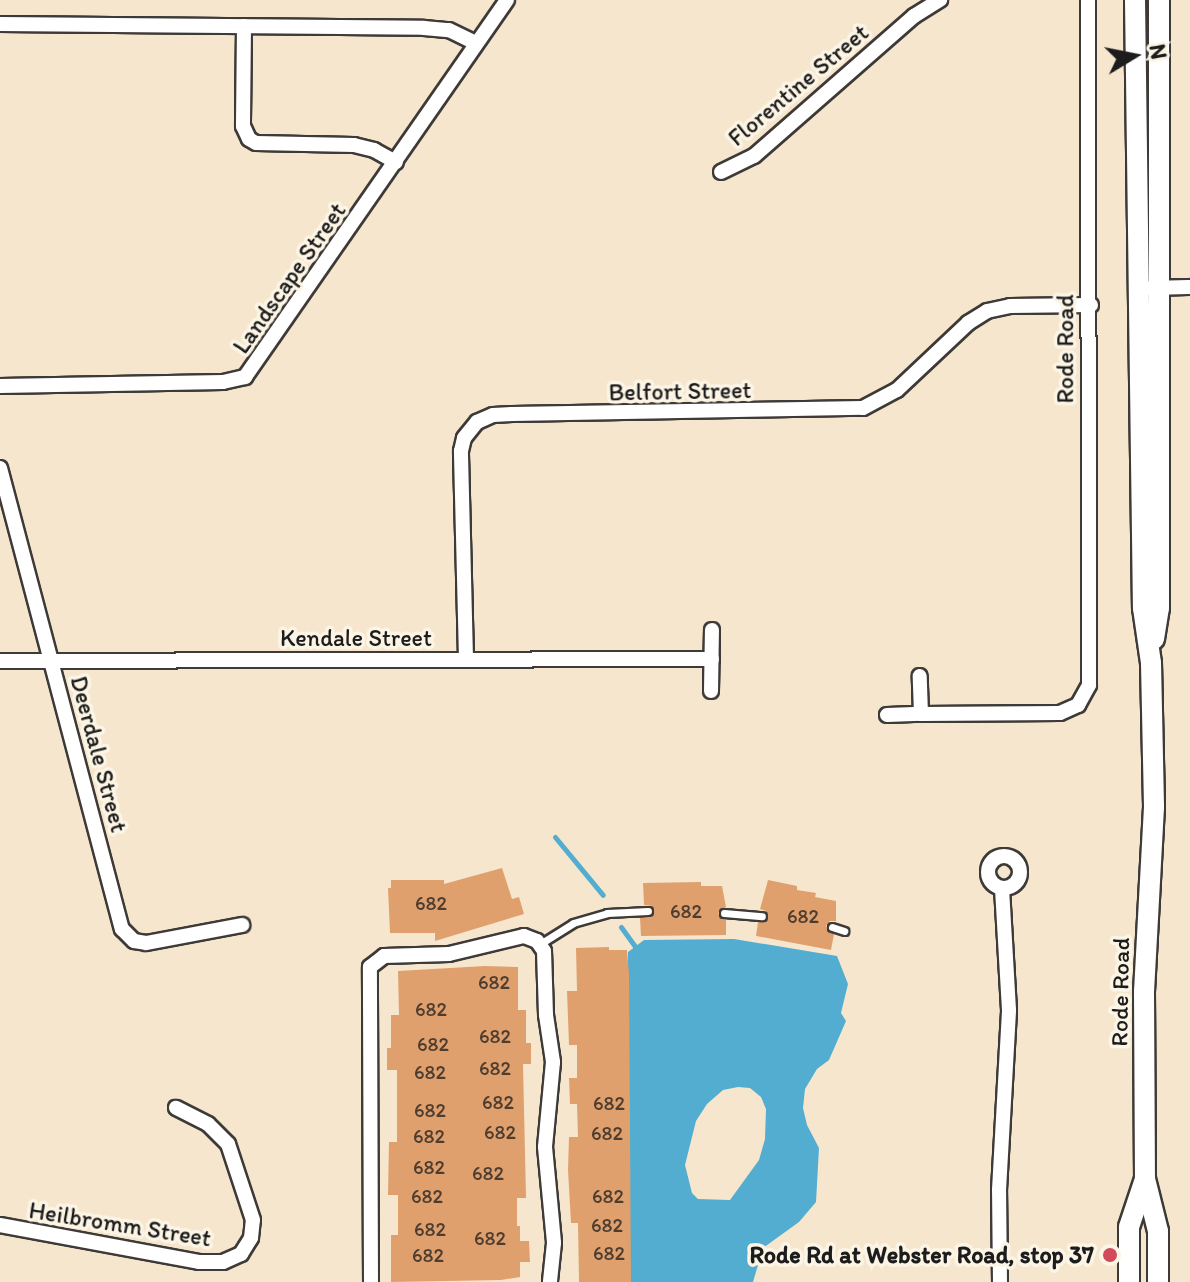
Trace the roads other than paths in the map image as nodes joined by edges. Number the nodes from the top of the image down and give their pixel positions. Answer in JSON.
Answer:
{"nodes":[{"id":1,"x":507,"y":0,"type":"edge"},
{"id":2,"x":940,"y":0,"type":"edge"},
{"id":3,"x":1088,"y":0,"type":"edge"},
{"id":4,"x":1135,"y":0,"type":"edge"},
{"id":5,"x":1159,"y":0,"type":"edge"},
{"id":6,"x":0,"y":24,"type":"edge"},
{"id":7,"x":244,"y":26,"type":"junction"},
{"id":8,"x":476,"y":43,"type":"junction"},
{"id":9,"x":396,"y":162,"type":"junction"},
{"id":10,"x":721,"y":172,"type":"dead end"},
{"id":11,"x":1190,"y":287,"type":"edge"},
{"id":12,"x":1138,"y":288,"type":"junction"},
{"id":13,"x":1159,"y":288,"type":"junction"},
{"id":14,"x":1091,"y":305,"type":"junction"},
{"id":15,"x":0,"y":386,"type":"edge"},
{"id":16,"x":0,"y":468,"type":"edge"},
{"id":17,"x":712,"y":630,"type":"dead end"},
{"id":18,"x":466,"y":659,"type":"junction"},
{"id":19,"x":712,"y":659,"type":"junction"},
{"id":20,"x":0,"y":661,"type":"edge"},
{"id":21,"x":51,"y":661,"type":"junction"},
{"id":22,"x":1151,"y":663,"type":"junction"},
{"id":23,"x":920,"y":676,"type":"dead end"},
{"id":24,"x":711,"y":691,"type":"dead end"},
{"id":25,"x":921,"y":714,"type":"junction"},
{"id":26,"x":887,"y":715,"type":"dead end"},
{"id":27,"x":1002,"y":888,"type":"dead end"},
{"id":28,"x":648,"y":911,"type":"dead end"},
{"id":29,"x":724,"y":913,"type":"dead end"},
{"id":30,"x":762,"y":916,"type":"dead end"},
{"id":31,"x":242,"y":925,"type":"dead end"},
{"id":32,"x":832,"y":927,"type":"dead end"},
{"id":33,"x":844,"y":931,"type":"dead end"},
{"id":34,"x":540,"y":944,"type":"junction"},
{"id":35,"x":176,"y":1108,"type":"dead end"},
{"id":36,"x":1145,"y":1179,"type":"junction"},
{"id":37,"x":0,"y":1225,"type":"edge"},
{"id":38,"x":371,"y":1282,"type":"edge"},
{"id":39,"x":550,"y":1282,"type":"edge"},
{"id":40,"x":1000,"y":1282,"type":"edge"},
{"id":41,"x":1129,"y":1282,"type":"edge"},
{"id":42,"x":1158,"y":1282,"type":"edge"}],
"edges":[{"from":1,"to":8,"type":"street","name":"Landscape Street"},
{"from":2,"to":10,"type":"street","name":"Florentine Street"},
{"from":3,"to":14,"type":"street","name":"Rode Road"},
{"from":4,"to":12,"type":"main road","name":"Rode Road"},
{"from":5,"to":13,"type":"main road","name":"Rode Road"},
{"from":6,"to":7,"type":"street"},
{"from":7,"to":8,"type":"street"},
{"from":7,"to":9,"type":"street"},
{"from":8,"to":9,"type":"street","name":"Landscape Street"},
{"from":9,"to":15,"type":"street","name":"Landscape Street"},
{"from":11,"to":13,"type":"street"},
{"from":12,"to":13,"type":"street"},
{"from":12,"to":22,"type":"main road","name":"Rode Road"},
{"from":13,"to":22,"type":"main road","name":"Rode Road"},
{"from":14,"to":18,"type":"street","name":"Belfort Street"},
{"from":14,"to":25,"type":"street","name":"Rode Road"},
{"from":16,"to":21,"type":"street","name":"Deerdale Street"},
{"from":17,"to":19,"type":"street"},
{"from":18,"to":19,"type":"street","name":"Kendale Street"},
{"from":18,"to":21,"type":"street","name":"Kendale Street"},
{"from":19,"to":24,"type":"street"},
{"from":20,"to":21,"type":"street","name":"Kendale Street"},
{"from":21,"to":31,"type":"street","name":"Deerdale Street"},
{"from":22,"to":36,"type":"main road","name":"Rode Road"},
{"from":23,"to":25,"type":"street"},
{"from":25,"to":26,"type":"street"},
{"from":27,"to":40,"type":"street"},
{"from":28,"to":34,"type":"lane"},
{"from":29,"to":30,"type":"lane"},
{"from":32,"to":33,"type":"lane"},
{"from":34,"to":38,"type":"street"},
{"from":34,"to":39,"type":"street"},
{"from":35,"to":37,"type":"street","name":"Heilbromm Street"},
{"from":36,"to":41,"type":"main road","name":"Rode Road"},
{"from":36,"to":42,"type":"main road","name":"Rode Road"}]}
